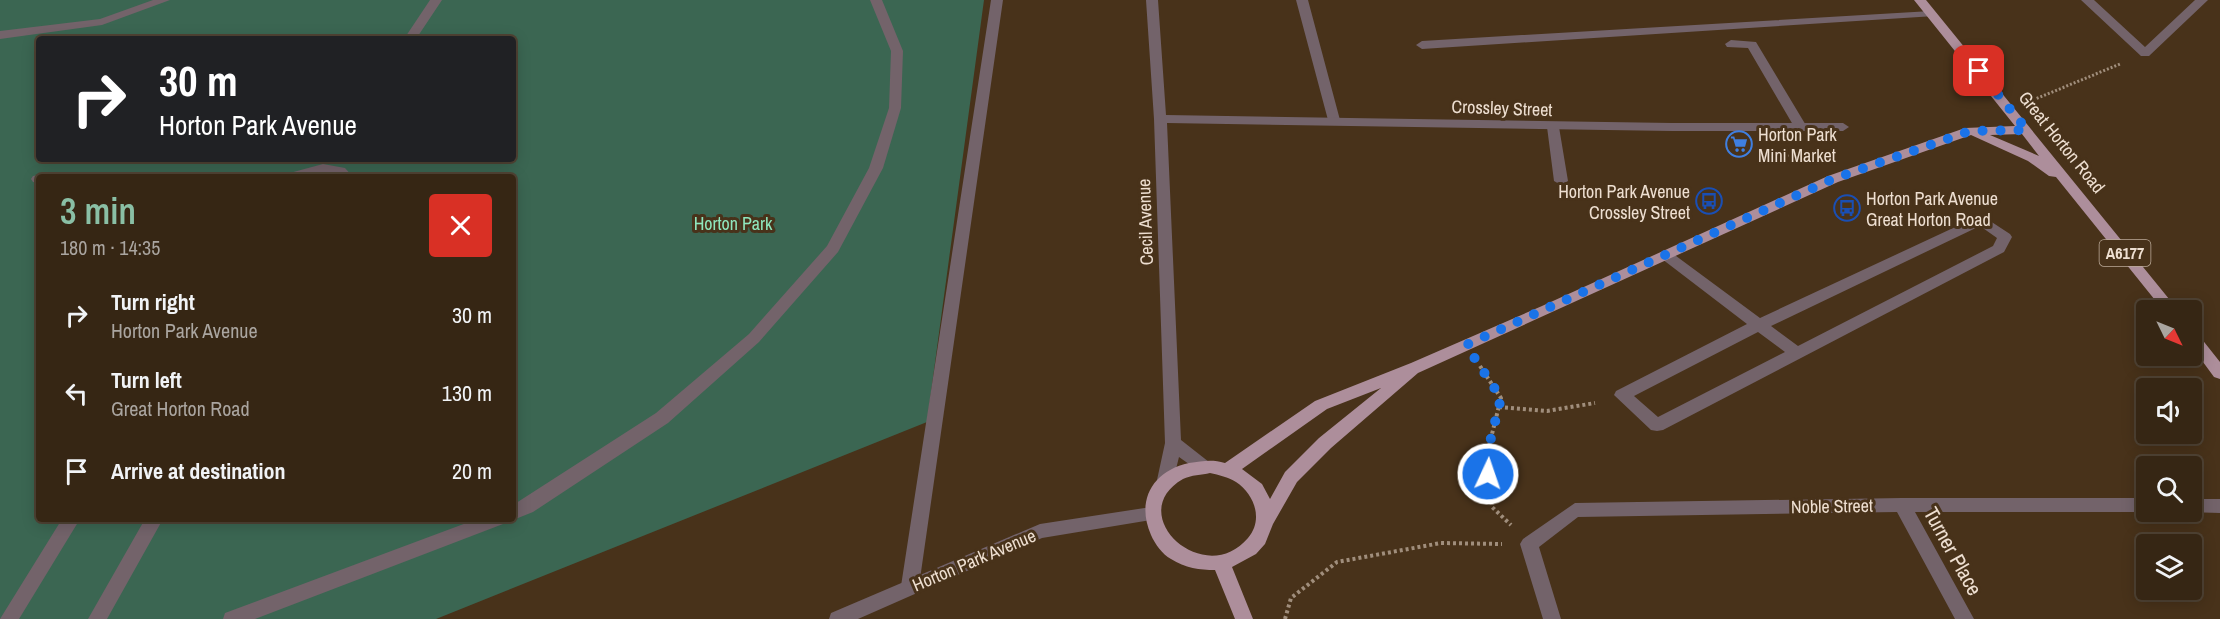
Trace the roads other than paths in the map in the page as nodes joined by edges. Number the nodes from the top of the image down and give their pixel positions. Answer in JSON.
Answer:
{"nodes":[{"id":1,"x":164,"y":0,"type":"edge"},
{"id":2,"x":436,"y":0,"type":"edge"},
{"id":3,"x":876,"y":0,"type":"edge"},
{"id":4,"x":997,"y":0,"type":"edge"},
{"id":5,"x":1152,"y":0,"type":"edge"},
{"id":6,"x":1302,"y":0,"type":"edge"},
{"id":7,"x":1920,"y":0,"type":"edge"},
{"id":8,"x":2087,"y":0,"type":"edge"},
{"id":9,"x":2202,"y":0,"type":"edge"},
{"id":10,"x":1931,"y":14,"type":"junction"},
{"id":11,"x":0,"y":35,"type":"edge"},
{"id":12,"x":412,"y":36,"type":"edge"},
{"id":13,"x":1731,"y":44,"type":"dead end"},
{"id":14,"x":1422,"y":45,"type":"dead end"},
{"id":15,"x":1160,"y":119,"type":"junction"},
{"id":16,"x":1334,"y":120,"type":"junction"},
{"id":17,"x":1801,"y":127,"type":"junction"},
{"id":18,"x":1843,"y":127,"type":"dead end"},
{"id":19,"x":1553,"y":128,"type":"junction"},
{"id":20,"x":2027,"y":130,"type":"junction"},
{"id":21,"x":1970,"y":131,"type":"junction"},
{"id":22,"x":326,"y":163,"type":"edge"},
{"id":23,"x":298,"y":174,"type":"edge"},
{"id":24,"x":343,"y":174,"type":"edge"},
{"id":25,"x":1561,"y":181,"type":"dead end"},
{"id":26,"x":2069,"y":183,"type":"junction"},
{"id":27,"x":1667,"y":255,"type":"junction"},
{"id":28,"x":2163,"y":300,"type":"edge"},
{"id":29,"x":1759,"y":325,"type":"junction"},
{"id":30,"x":2202,"y":350,"type":"edge"},
{"id":31,"x":1795,"y":352,"type":"junction"},
{"id":32,"x":1417,"y":367,"type":"junction"},
{"id":33,"x":2220,"y":373,"type":"edge"},
{"id":34,"x":1173,"y":443,"type":"junction"},
{"id":35,"x":1203,"y":467,"type":"junction"},
{"id":36,"x":1228,"y":470,"type":"junction"},
{"id":37,"x":1166,"y":480,"type":"junction"},
{"id":38,"x":1902,"y":505,"type":"junction"},
{"id":39,"x":2136,"y":506,"type":"edge"},
{"id":40,"x":2202,"y":506,"type":"edge"},
{"id":41,"x":2220,"y":506,"type":"edge"},
{"id":42,"x":516,"y":512,"type":"edge"},
{"id":43,"x":1151,"y":514,"type":"junction"},
{"id":44,"x":1267,"y":519,"type":"junction"},
{"id":45,"x":69,"y":522,"type":"edge"},
{"id":46,"x":152,"y":522,"type":"edge"},
{"id":47,"x":489,"y":522,"type":"edge"},
{"id":48,"x":1221,"y":562,"type":"junction"},
{"id":49,"x":910,"y":586,"type":"junction"},
{"id":50,"x":9,"y":619,"type":"edge"},
{"id":51,"x":97,"y":619,"type":"edge"},
{"id":52,"x":232,"y":619,"type":"edge"},
{"id":53,"x":838,"y":619,"type":"edge"},
{"id":54,"x":1244,"y":619,"type":"edge"},
{"id":55,"x":1552,"y":619,"type":"edge"},
{"id":56,"x":1965,"y":619,"type":"edge"}],
"edges":[{"from":1,"to":11,"type":"street"},
{"from":2,"to":12,"type":"street"},
{"from":3,"to":42,"type":"street"},
{"from":4,"to":49,"type":"street"},
{"from":5,"to":15,"type":"street","name":"Cecil Avenue"},
{"from":6,"to":16,"type":"street"},
{"from":7,"to":10,"type":"main road","name":"Great Horton Road","number":"A6177"},
{"from":8,"to":9,"type":"street"},
{"from":10,"to":14,"type":"street"},
{"from":10,"to":20,"type":"main road","name":"Great Horton Road","number":"A6177"},
{"from":13,"to":17,"type":"street"},
{"from":15,"to":16,"type":"street","name":"Crossley Street"},
{"from":15,"to":34,"type":"street","name":"Cecil Avenue"},
{"from":16,"to":19,"type":"street","name":"Crossley Street"},
{"from":17,"to":18,"type":"street","name":"Crossley Street"},
{"from":17,"to":19,"type":"street","name":"Crossley Street"},
{"from":19,"to":25,"type":"street"},
{"from":20,"to":21,"type":"main road"},
{"from":20,"to":26,"type":"main road","name":"Great Horton Road","number":"A6177"},
{"from":21,"to":26,"type":"main road"},
{"from":21,"to":27,"type":"main road"},
{"from":22,"to":23,"type":"street"},
{"from":22,"to":24,"type":"street"},
{"from":26,"to":28,"type":"main road","name":"Great Horton Road","number":"A6177"},
{"from":27,"to":29,"type":"street"},
{"from":27,"to":32,"type":"main road"},
{"from":29,"to":31,"type":"street"},
{"from":29,"to":31,"type":"street"},
{"from":29,"to":31,"type":"street"},
{"from":30,"to":33,"type":"main road"},
{"from":32,"to":36,"type":"main road"},
{"from":32,"to":44,"type":"main road"},
{"from":34,"to":35,"type":"street"},
{"from":34,"to":37,"type":"street","name":"Cecil Avenue"},
{"from":35,"to":36,"type":"main road"},
{"from":35,"to":37,"type":"main road"},
{"from":36,"to":44,"type":"main road"},
{"from":37,"to":43,"type":"main road"},
{"from":38,"to":39,"type":"street","name":"Noble Street"},
{"from":38,"to":55,"type":"street","name":"Noble Street"},
{"from":38,"to":56,"type":"street","name":"Turner Place"},
{"from":40,"to":41,"type":"street"},
{"from":43,"to":48,"type":"main road"},
{"from":43,"to":49,"type":"street","name":"Horton Park Avenue"},
{"from":44,"to":48,"type":"main road"},
{"from":45,"to":50,"type":"street"},
{"from":46,"to":51,"type":"street"},
{"from":47,"to":52,"type":"street"},
{"from":48,"to":54,"type":"main road"},
{"from":49,"to":53,"type":"street","name":"Horton Park Avenue"}]}
